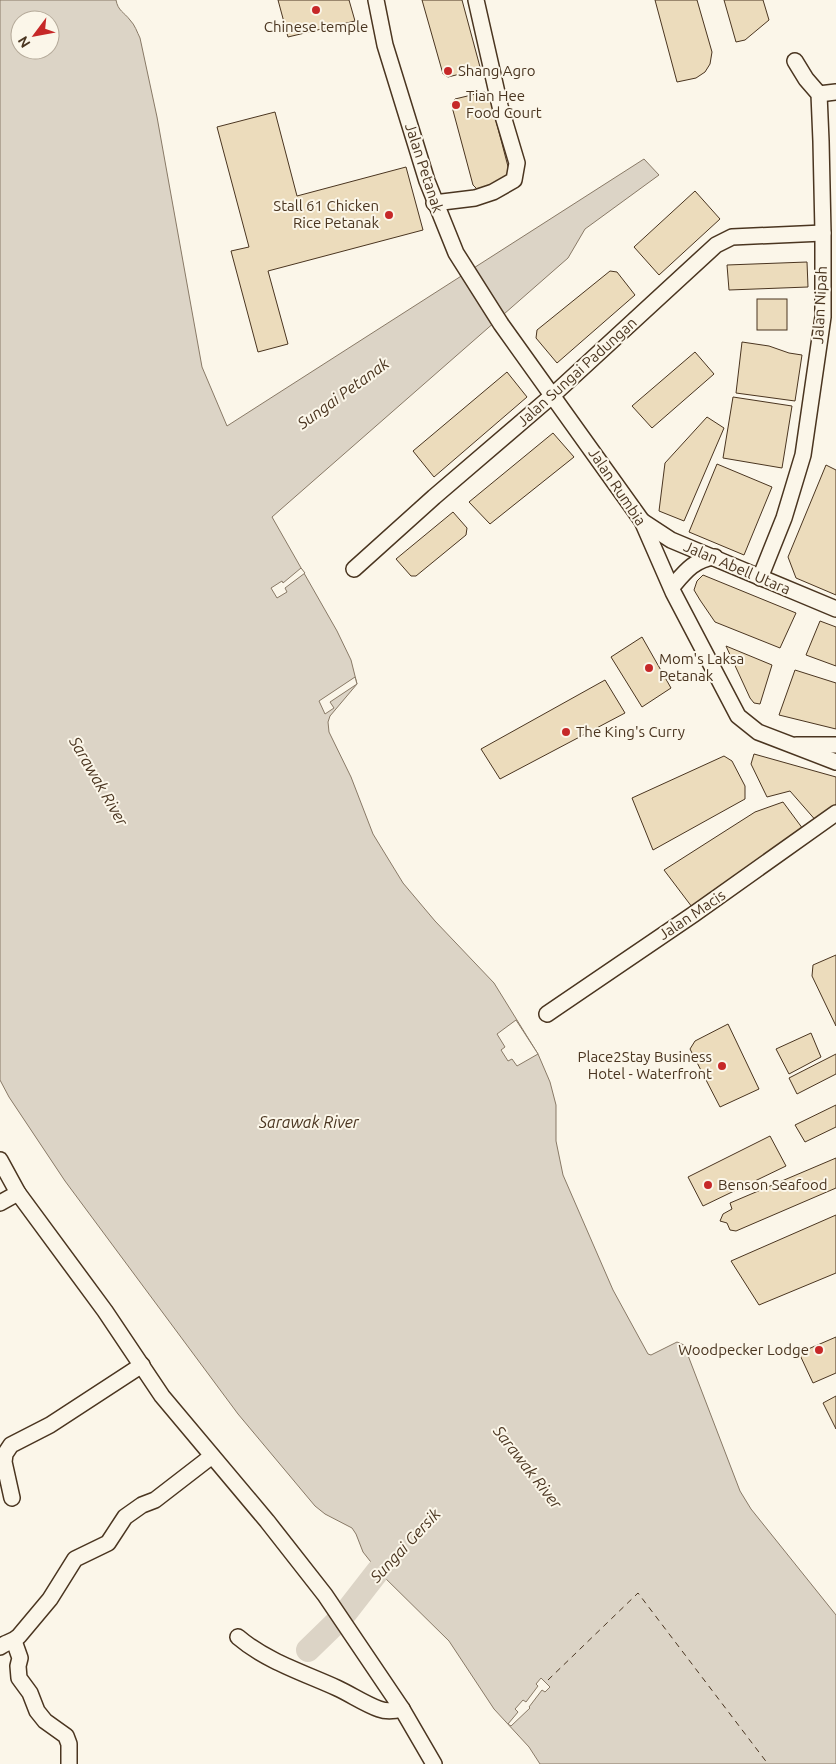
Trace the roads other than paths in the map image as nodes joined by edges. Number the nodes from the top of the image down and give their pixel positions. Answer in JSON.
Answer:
{"nodes":[{"id":1,"x":376,"y":0,"type":"edge"},
{"id":2,"x":476,"y":0,"type":"edge"},
{"id":3,"x":795,"y":61,"type":"dead end"},
{"id":4,"x":836,"y":92,"type":"edge"},
{"id":5,"x":819,"y":94,"type":"junction"},
{"id":6,"x":434,"y":202,"type":"junction"},
{"id":7,"x":823,"y":233,"type":"junction"},
{"id":8,"x":501,"y":324,"type":"joint"},
{"id":9,"x":553,"y":395,"type":"junction"},
{"id":10,"x":642,"y":521,"type":"junction"},
{"id":11,"x":715,"y":557,"type":"junction"},
{"id":12,"x":354,"y":569,"type":"dead end"},
{"id":13,"x":760,"y":578,"type":"junction"},
{"id":14,"x":672,"y":587,"type":"junction"},
{"id":15,"x":836,"y":608,"type":"edge"},
{"id":16,"x":787,"y":745,"type":"junction"},
{"id":17,"x":836,"y":745,"type":"edge"},
{"id":18,"x":836,"y":762,"type":"edge"},
{"id":19,"x":836,"y":813,"type":"edge"},
{"id":20,"x":547,"y":1014,"type":"dead end"},
{"id":21,"x":0,"y":1160,"type":"edge"},
{"id":22,"x":18,"y":1193,"type":"junction"},
{"id":23,"x":0,"y":1203,"type":"edge"},
{"id":24,"x":142,"y":1365,"type":"junction"},
{"id":25,"x":212,"y":1456,"type":"junction"},
{"id":26,"x":12,"y":1498,"type":"dead end"},
{"id":27,"x":238,"y":1637,"type":"dead end"},
{"id":28,"x":7,"y":1644,"type":"edge"},
{"id":29,"x":402,"y":1709,"type":"junction"},
{"id":30,"x":431,"y":1763,"type":"edge"},
{"id":31,"x":69,"y":1764,"type":"edge"}],
"edges":[{"from":1,"to":6,"type":"street","name":"Jalan Petanak"},
{"from":2,"to":6,"type":"street"},
{"from":3,"to":5,"type":"street"},
{"from":4,"to":5,"type":"street"},
{"from":5,"to":7,"type":"street","name":"Jalan Nipah"},
{"from":6,"to":8,"type":"street","name":"Jalan Petanak"},
{"from":7,"to":9,"type":"street","name":"Jalan Sungai Padungan"},
{"from":7,"to":13,"type":"street","name":"Jalan Nipah"},
{"from":8,"to":9,"type":"street","name":"Jalan Rumbia"},
{"from":9,"to":10,"type":"street","name":"Jalan Rumbia"},
{"from":9,"to":12,"type":"street","name":"Jalan Sungai Padungan"},
{"from":10,"to":11,"type":"street","name":"Jalan Abell Utara"},
{"from":10,"to":14,"type":"street","name":"Jalan Rumbia"},
{"from":11,"to":13,"type":"street","name":"Jalan Abell Utara"},
{"from":11,"to":14,"type":"street"},
{"from":13,"to":15,"type":"street","name":"Jalan Abell Utara"},
{"from":14,"to":16,"type":"street","name":"Jalan Rumbia"},
{"from":16,"to":17,"type":"street"},
{"from":16,"to":18,"type":"street"},
{"from":19,"to":20,"type":"street","name":"Jalan Macis"},
{"from":21,"to":22,"type":"street"},
{"from":22,"to":23,"type":"street"},
{"from":22,"to":24,"type":"street"},
{"from":24,"to":25,"type":"street"},
{"from":24,"to":26,"type":"street"},
{"from":25,"to":28,"type":"street"},
{"from":25,"to":29,"type":"street"},
{"from":27,"to":29,"type":"street"},
{"from":28,"to":31,"type":"street"},
{"from":29,"to":30,"type":"street"}]}
